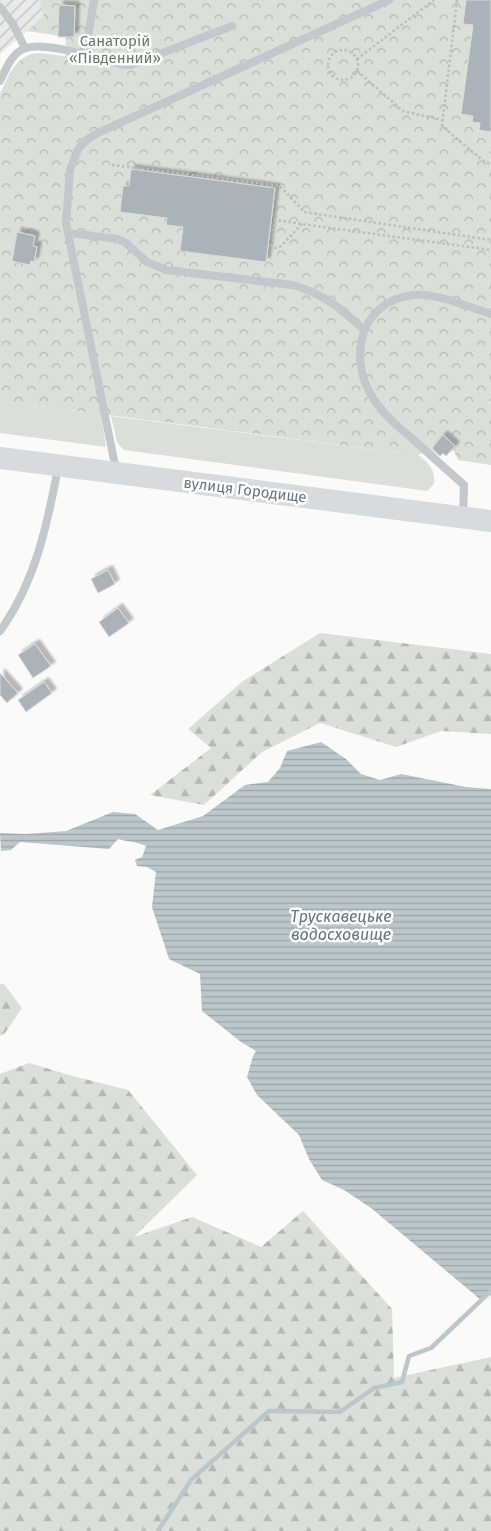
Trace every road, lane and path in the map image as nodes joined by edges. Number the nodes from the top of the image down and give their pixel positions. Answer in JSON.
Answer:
{"nodes":[{"id":1,"x":94,"y":0,"type":"edge"},
{"id":2,"x":389,"y":0,"type":"edge"},
{"id":3,"x":434,"y":0,"type":"edge"},
{"id":4,"x":457,"y":0,"type":"edge"},
{"id":5,"x":0,"y":7,"type":"edge"},
{"id":6,"x":232,"y":26,"type":"dead end"},
{"id":7,"x":25,"y":48,"type":"junction"},
{"id":8,"x":85,"y":56,"type":"junction"},
{"id":9,"x":357,"y":59,"type":"junction"},
{"id":10,"x":357,"y":71,"type":"junction"},
{"id":11,"x":0,"y":80,"type":"edge"},
{"id":12,"x":442,"y":120,"type":"junction"},
{"id":13,"x":112,"y":164,"type":"dead end"},
{"id":14,"x":491,"y":165,"type":"edge"},
{"id":15,"x":302,"y":224,"type":"junction"},
{"id":16,"x":68,"y":232,"type":"junction"},
{"id":17,"x":491,"y":240,"type":"edge"},
{"id":18,"x":491,"y":250,"type":"edge"},
{"id":19,"x":491,"y":314,"type":"edge"},
{"id":20,"x":364,"y":330,"type":"junction"},
{"id":21,"x":0,"y":458,"type":"edge"},
{"id":22,"x":58,"y":466,"type":"junction"},
{"id":23,"x":117,"y":473,"type":"junction"},
{"id":24,"x":463,"y":518,"type":"junction"},
{"id":25,"x":491,"y":521,"type":"edge"},
{"id":26,"x":0,"y":631,"type":"edge"}],
"edges":[{"from":1,"to":8,"type":"lane"},
{"from":2,"to":16,"type":"lane"},
{"from":3,"to":9,"type":"path"},
{"from":4,"to":12,"type":"path"},
{"from":5,"to":7,"type":"lane"},
{"from":6,"to":8,"type":"lane"},
{"from":7,"to":8,"type":"lane"},
{"from":7,"to":11,"type":"lane"},
{"from":9,"to":10,"type":"path"},
{"from":9,"to":10,"type":"path"},
{"from":10,"to":12,"type":"path"},
{"from":12,"to":14,"type":"path"},
{"from":13,"to":17,"type":"path"},
{"from":15,"to":15,"type":"path"},
{"from":15,"to":18,"type":"path"},
{"from":16,"to":20,"type":"lane"},
{"from":16,"to":23,"type":"lane"},
{"from":19,"to":20,"type":"lane"},
{"from":20,"to":24,"type":"lane"},
{"from":21,"to":22,"type":"street","name":"вулиця Городище"},
{"from":22,"to":23,"type":"street","name":"вулиця Городище"},
{"from":22,"to":26,"type":"lane"},
{"from":23,"to":24,"type":"street","name":"вулиця Городище"},
{"from":24,"to":25,"type":"street","name":"вулиця Городище"}]}
